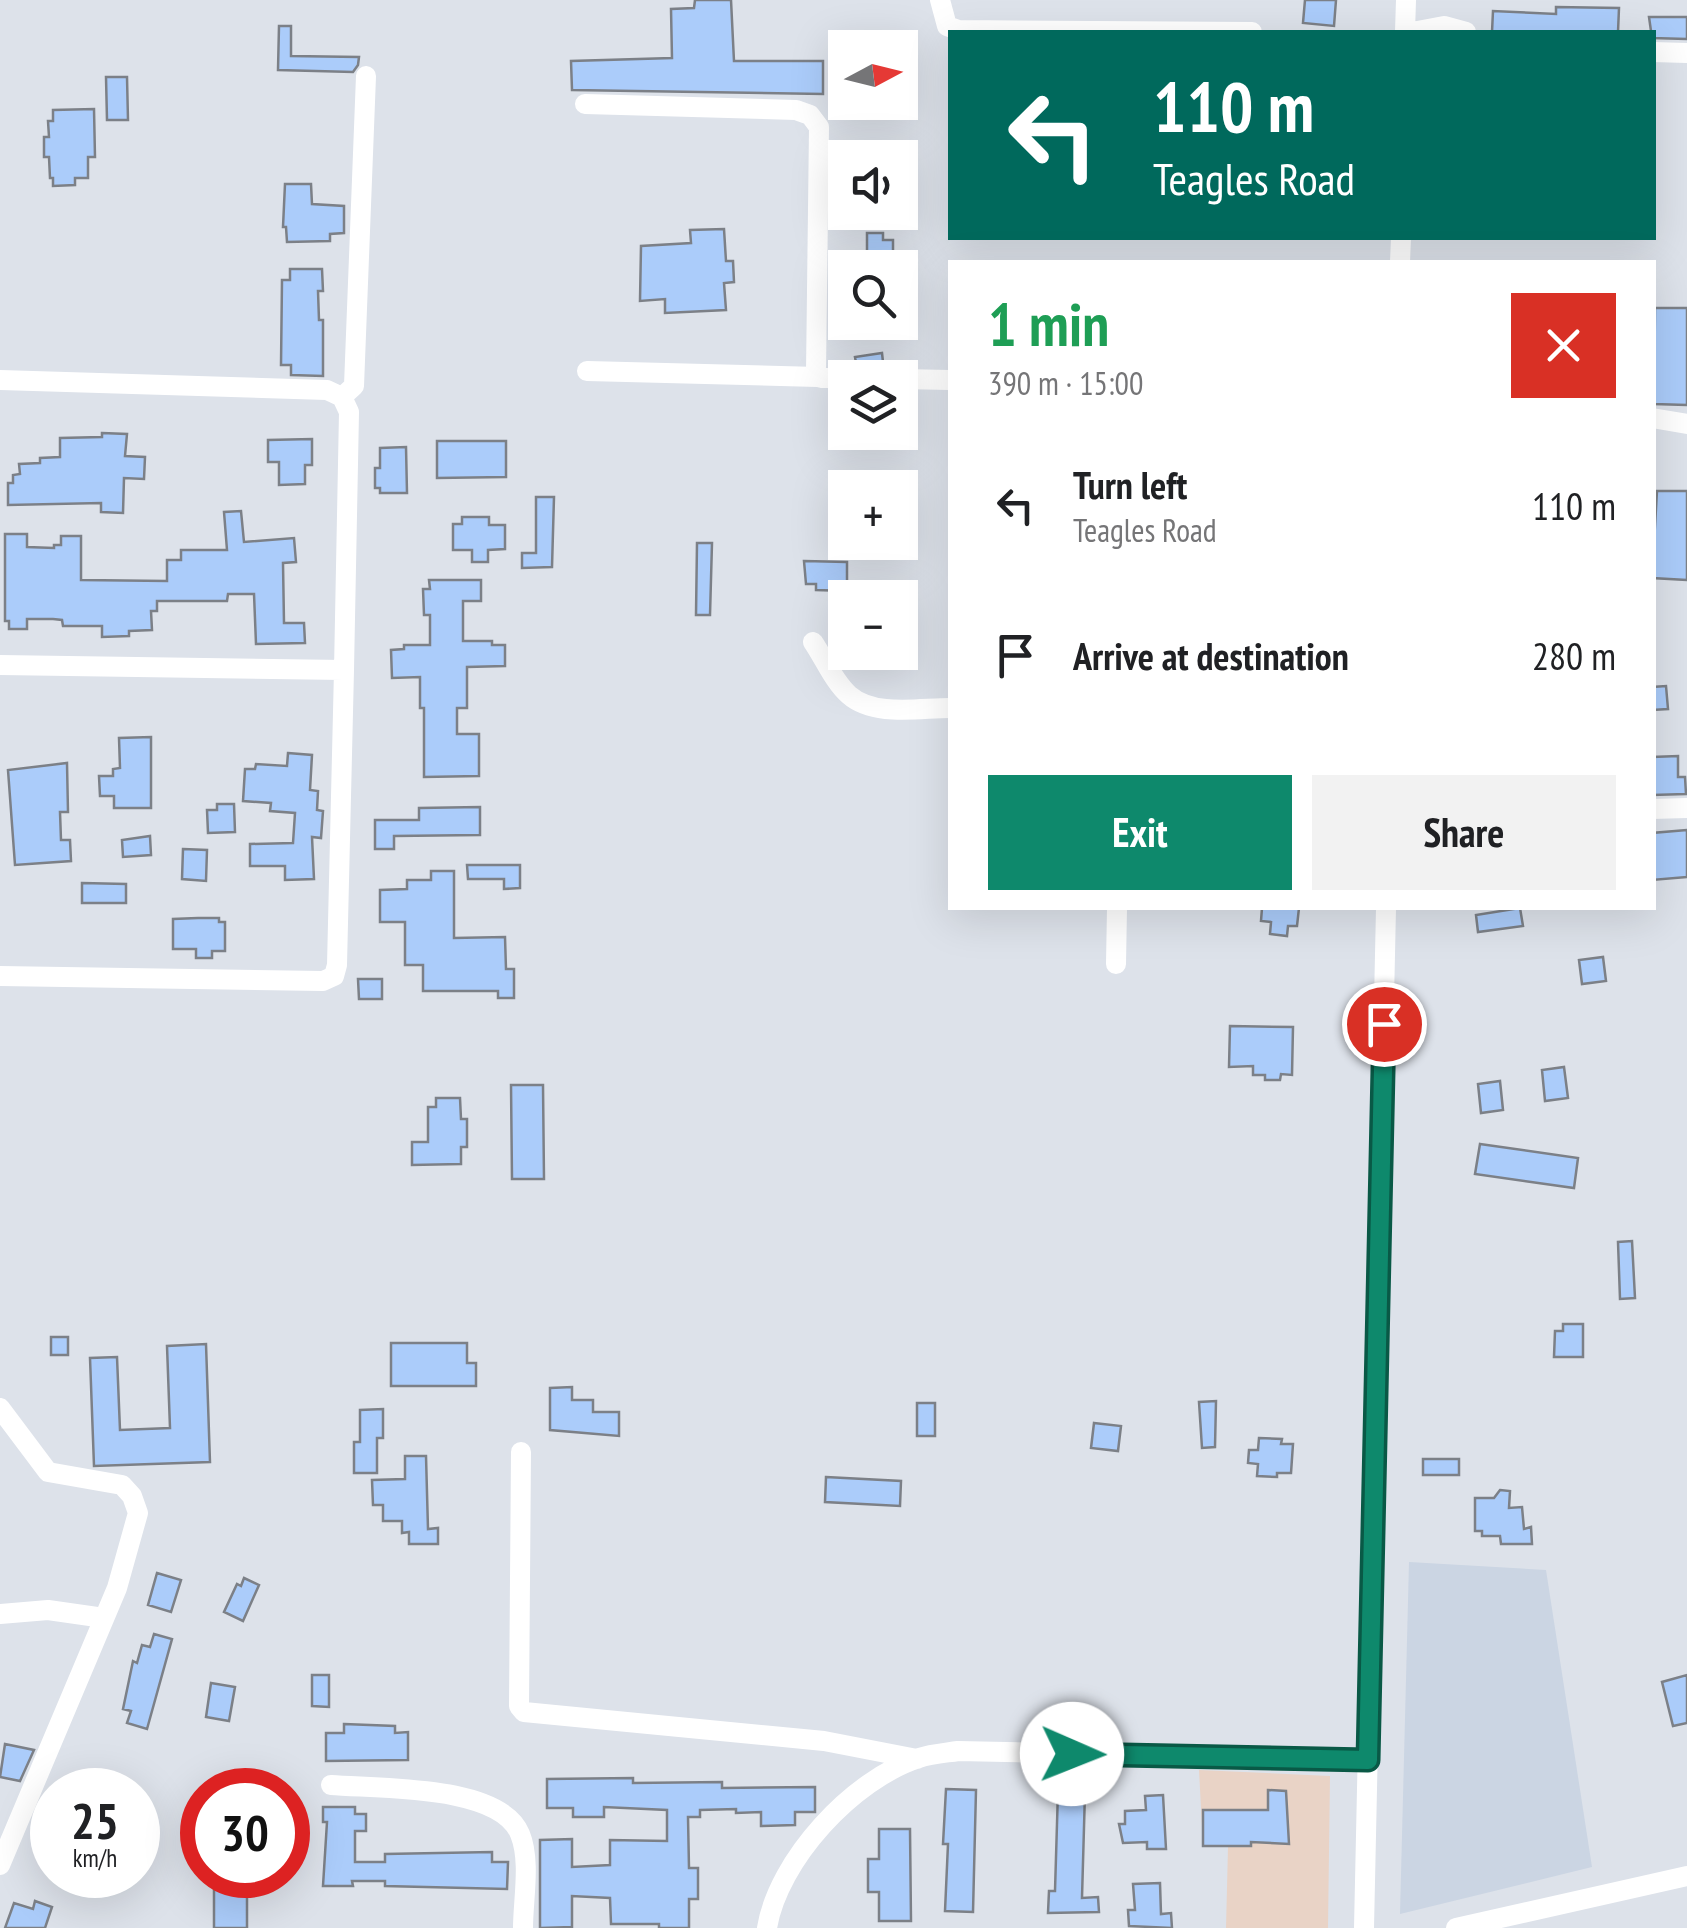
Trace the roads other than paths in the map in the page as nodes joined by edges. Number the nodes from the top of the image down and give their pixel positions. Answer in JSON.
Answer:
{"nodes":[{"id":1,"x":940,"y":0,"type":"edge"},
{"id":2,"x":1406,"y":0,"type":"edge"},
{"id":3,"x":958,"y":30,"type":"edge"},
{"id":4,"x":1408,"y":30,"type":"edge"},
{"id":5,"x":1420,"y":30,"type":"edge"},
{"id":6,"x":1459,"y":30,"type":"edge"},
{"id":7,"x":1656,"y":52,"type":"edge"},
{"id":8,"x":1687,"y":53,"type":"edge"},
{"id":9,"x":366,"y":76,"type":"dead end"},
{"id":10,"x":585,"y":104,"type":"dead end"},
{"id":11,"x":588,"y":371,"type":"dead end"},
{"id":12,"x":818,"y":377,"type":"junction"},
{"id":13,"x":828,"y":377,"type":"edge"},
{"id":14,"x":918,"y":379,"type":"edge"},
{"id":15,"x":0,"y":380,"type":"edge"},
{"id":16,"x":948,"y":380,"type":"edge"},
{"id":17,"x":342,"y":397,"type":"junction"},
{"id":18,"x":1656,"y":419,"type":"edge"},
{"id":19,"x":1687,"y":424,"type":"edge"},
{"id":20,"x":813,"y":642,"type":"dead end"},
{"id":21,"x":0,"y":665,"type":"edge"},
{"id":22,"x":344,"y":670,"type":"junction"},
{"id":23,"x":948,"y":708,"type":"edge"},
{"id":24,"x":1687,"y":808,"type":"edge"},
{"id":25,"x":1656,"y":809,"type":"edge"},
{"id":26,"x":1118,"y":910,"type":"edge"},
{"id":27,"x":1386,"y":910,"type":"edge"},
{"id":28,"x":1116,"y":964,"type":"dead end"},
{"id":29,"x":0,"y":976,"type":"edge"},
{"id":30,"x":0,"y":1408,"type":"edge"},
{"id":31,"x":521,"y":1452,"type":"dead end"},
{"id":32,"x":0,"y":1614,"type":"edge"},
{"id":33,"x":104,"y":1618,"type":"junction"},
{"id":34,"x":916,"y":1758,"type":"junction"},
{"id":35,"x":1368,"y":1760,"type":"junction"},
{"id":36,"x":330,"y":1785,"type":"dead end"},
{"id":37,"x":0,"y":1866,"type":"edge"},
{"id":38,"x":1687,"y":1876,"type":"edge"},
{"id":39,"x":523,"y":1928,"type":"edge"},
{"id":40,"x":766,"y":1928,"type":"edge"},
{"id":41,"x":1364,"y":1928,"type":"edge"},
{"id":42,"x":1456,"y":1928,"type":"edge"}],
"edges":[{"from":1,"to":3,"type":"street"},
{"from":2,"to":4,"type":"street"},
{"from":5,"to":6,"type":"street"},
{"from":7,"to":8,"type":"street"},
{"from":9,"to":17,"type":"street"},
{"from":10,"to":12,"type":"street"},
{"from":11,"to":12,"type":"street"},
{"from":12,"to":13,"type":"street"},
{"from":14,"to":16,"type":"street"},
{"from":15,"to":17,"type":"street"},
{"from":17,"to":22,"type":"street"},
{"from":18,"to":19,"type":"street"},
{"from":20,"to":23,"type":"street"},
{"from":21,"to":22,"type":"street"},
{"from":22,"to":29,"type":"street"},
{"from":24,"to":25,"type":"street"},
{"from":26,"to":28,"type":"street"},
{"from":27,"to":35,"type":"street"},
{"from":30,"to":33,"type":"street"},
{"from":31,"to":34,"type":"street"},
{"from":32,"to":33,"type":"street"},
{"from":33,"to":37,"type":"street"},
{"from":34,"to":35,"type":"street"},
{"from":34,"to":40,"type":"street"},
{"from":35,"to":41,"type":"street"},
{"from":36,"to":39,"type":"street"},
{"from":38,"to":42,"type":"street"}]}
